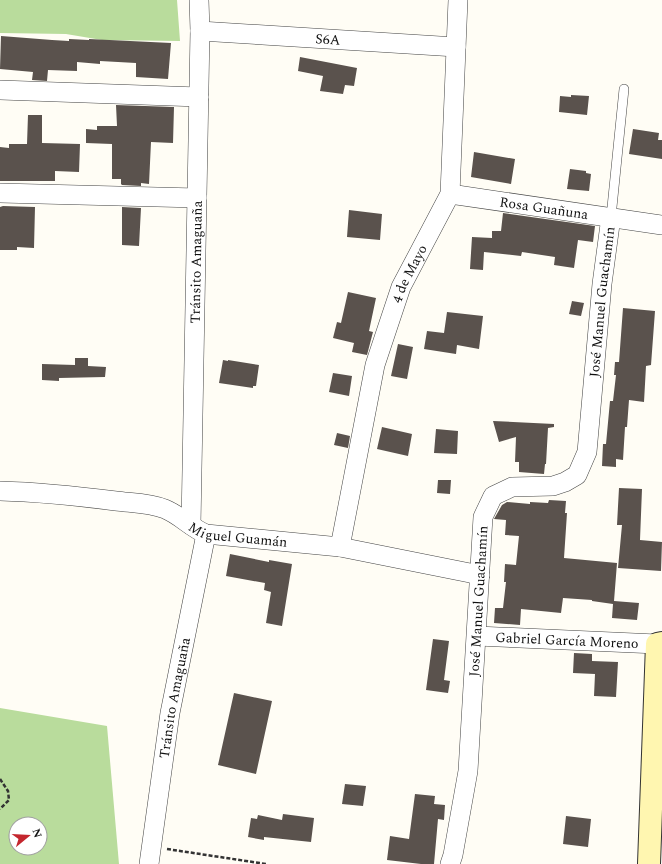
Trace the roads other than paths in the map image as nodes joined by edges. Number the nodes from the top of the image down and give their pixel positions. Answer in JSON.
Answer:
{"nodes":[{"id":1,"x":199,"y":0,"type":"edge"},
{"id":2,"x":458,"y":0,"type":"edge"},
{"id":3,"x":200,"y":31,"type":"junction"},
{"id":4,"x":456,"y":47,"type":"junction"},
{"id":5,"x":624,"y":89,"type":"dead end"},
{"id":6,"x":0,"y":90,"type":"edge"},
{"id":7,"x":199,"y":97,"type":"junction"},
{"id":8,"x":0,"y":193,"type":"edge"},
{"id":9,"x":450,"y":194,"type":"junction"},
{"id":10,"x":197,"y":198,"type":"junction"},
{"id":11,"x":611,"y":217,"type":"junction"},
{"id":12,"x":662,"y":225,"type":"edge"},
{"id":13,"x":0,"y":491,"type":"edge"},
{"id":14,"x":199,"y":529,"type":"junction"},
{"id":15,"x":340,"y":547,"type":"junction"},
{"id":16,"x":480,"y":575,"type":"junction"},
{"id":17,"x":476,"y":636,"type":"junction"},
{"id":18,"x":659,"y":644,"type":"edge"},
{"id":19,"x":150,"y":856,"type":"edge"},
{"id":20,"x":450,"y":864,"type":"edge"},
{"id":21,"x":649,"y":864,"type":"edge"}],
"edges":[{"from":1,"to":3,"type":"street","name":"Tránsito Amaguaña"},
{"from":2,"to":4,"type":"street","name":"4 de Mayo"},
{"from":3,"to":4,"type":"street","name":"S6A"},
{"from":3,"to":7,"type":"street","name":"Tránsito Amaguaña"},
{"from":4,"to":9,"type":"street","name":"4 de Mayo"},
{"from":5,"to":11,"type":"lane"},
{"from":6,"to":7,"type":"street"},
{"from":7,"to":10,"type":"street","name":"Tránsito Amaguaña"},
{"from":8,"to":10,"type":"street"},
{"from":9,"to":11,"type":"street","name":"Rosa Guañuna"},
{"from":9,"to":15,"type":"street","name":"4 de Mayo"},
{"from":10,"to":14,"type":"street","name":"Tránsito Amaguaña"},
{"from":11,"to":12,"type":"street","name":"Rosa Guañuna"},
{"from":11,"to":16,"type":"street","name":"José Manuel Guachamín"},
{"from":13,"to":14,"type":"street","name":"Miguel Guamán"},
{"from":14,"to":15,"type":"street","name":"Miguel Guamán"},
{"from":14,"to":19,"type":"street","name":"Tránsito Amaguaña"},
{"from":15,"to":16,"type":"street","name":"Miguel Guamán"},
{"from":16,"to":17,"type":"street","name":"José Manuel Guachamín"},
{"from":17,"to":18,"type":"street","name":"Gabriel García Moreno"},
{"from":17,"to":20,"type":"street","name":"José Manuel Guachamín"},
{"from":18,"to":21,"type":"street","name":"Gabriel García Moreno"}]}
